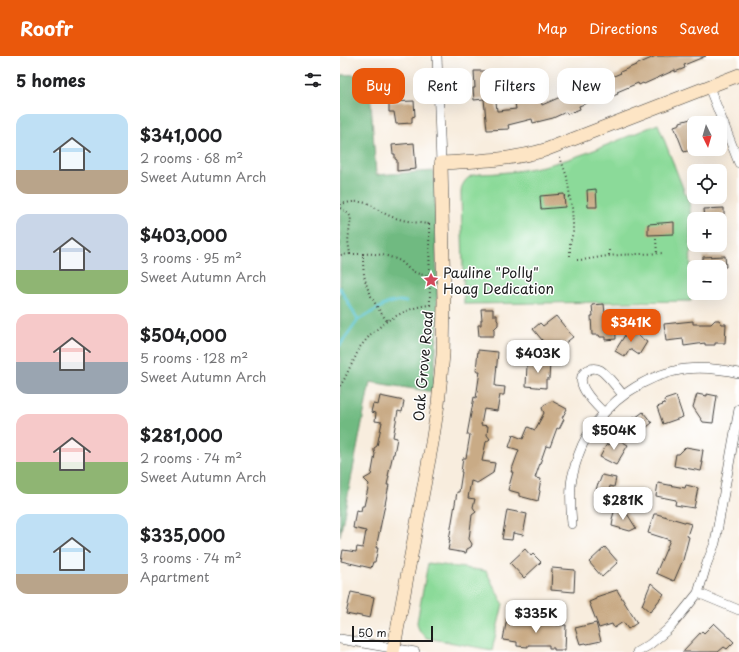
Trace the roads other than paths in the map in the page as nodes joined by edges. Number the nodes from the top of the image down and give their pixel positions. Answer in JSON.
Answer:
{"nodes":[{"id":1,"x":437,"y":56,"type":"edge"},
{"id":2,"x":739,"y":75,"type":"edge"},
{"id":3,"x":709,"y":87,"type":"junction"},
{"id":4,"x":441,"y":163,"type":"junction"},
{"id":5,"x":739,"y":163,"type":"edge"},
{"id":6,"x":739,"y":373,"type":"edge"},
{"id":7,"x":623,"y":395,"type":"junction"},
{"id":8,"x":739,"y":409,"type":"edge"},
{"id":9,"x":604,"y":414,"type":"junction"},
{"id":10,"x":572,"y":524,"type":"dead end"},
{"id":11,"x":698,"y":593,"type":"junction"},
{"id":12,"x":739,"y":610,"type":"edge"},
{"id":13,"x":340,"y":639,"type":"edge"},
{"id":14,"x":394,"y":650,"type":"edge"},
{"id":15,"x":415,"y":652,"type":"edge"},
{"id":16,"x":637,"y":652,"type":"edge"}],
"edges":[{"from":1,"to":4,"type":"street","name":"Oak Grove Road"},
{"from":2,"to":3,"type":"street"},
{"from":3,"to":4,"type":"street"},
{"from":3,"to":5,"type":"street"},
{"from":4,"to":14,"type":"street","name":"Oak Grove Road"},
{"from":6,"to":7,"type":"street"},
{"from":7,"to":9,"type":"street"},
{"from":7,"to":9,"type":"street"},
{"from":8,"to":11,"type":"street"},
{"from":9,"to":10,"type":"street"},
{"from":11,"to":12,"type":"street"},
{"from":11,"to":16,"type":"street"},
{"from":13,"to":14,"type":"street"},
{"from":14,"to":15,"type":"street"}]}
